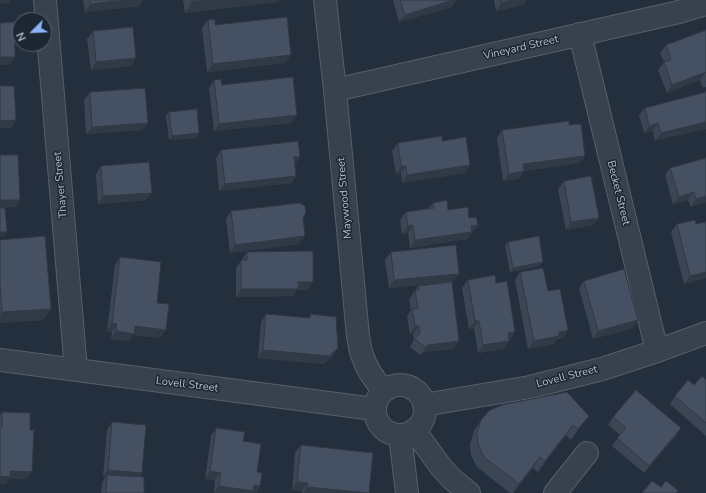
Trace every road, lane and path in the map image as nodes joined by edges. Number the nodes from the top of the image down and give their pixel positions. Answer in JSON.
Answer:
{"nodes":[{"id":1,"x":46,"y":0,"type":"edge"},
{"id":2,"x":325,"y":0,"type":"edge"},
{"id":3,"x":706,"y":4,"type":"edge"},
{"id":4,"x":580,"y":34,"type":"junction"},
{"id":5,"x":335,"y":90,"type":"junction"},
{"id":6,"x":706,"y":332,"type":"edge"},
{"id":7,"x":657,"y":351,"type":"junction"},
{"id":8,"x":0,"y":360,"type":"edge"},
{"id":9,"x":76,"y":370,"type":"junction"},
{"id":10,"x":379,"y":400,"type":"junction"},
{"id":11,"x":424,"y":405,"type":"junction"},
{"id":12,"x":407,"y":432,"type":"junction"},
{"id":13,"x":587,"y":453,"type":"dead end"},
{"id":14,"x":407,"y":493,"type":"edge"},
{"id":15,"x":469,"y":493,"type":"edge"},
{"id":16,"x":555,"y":493,"type":"edge"}],
"edges":[{"from":1,"to":9,"type":"street","name":"Thayer Street"},
{"from":2,"to":5,"type":"street","name":"Maywood Street"},
{"from":3,"to":4,"type":"street","name":"Vineyard Street"},
{"from":4,"to":5,"type":"street","name":"Vineyard Street"},
{"from":4,"to":7,"type":"street","name":"Becket Street"},
{"from":5,"to":10,"type":"street","name":"Maywood Street"},
{"from":6,"to":7,"type":"street","name":"Lovell Street"},
{"from":7,"to":11,"type":"street","name":"Lovell Street"},
{"from":8,"to":9,"type":"street","name":"Lovell Street"},
{"from":9,"to":10,"type":"street","name":"Lovell Street"},
{"from":10,"to":11,"type":"street"},
{"from":10,"to":12,"type":"street"},
{"from":11,"to":12,"type":"street"},
{"from":12,"to":14,"type":"street"},
{"from":12,"to":15,"type":"street"},
{"from":13,"to":16,"type":"street"}]}
